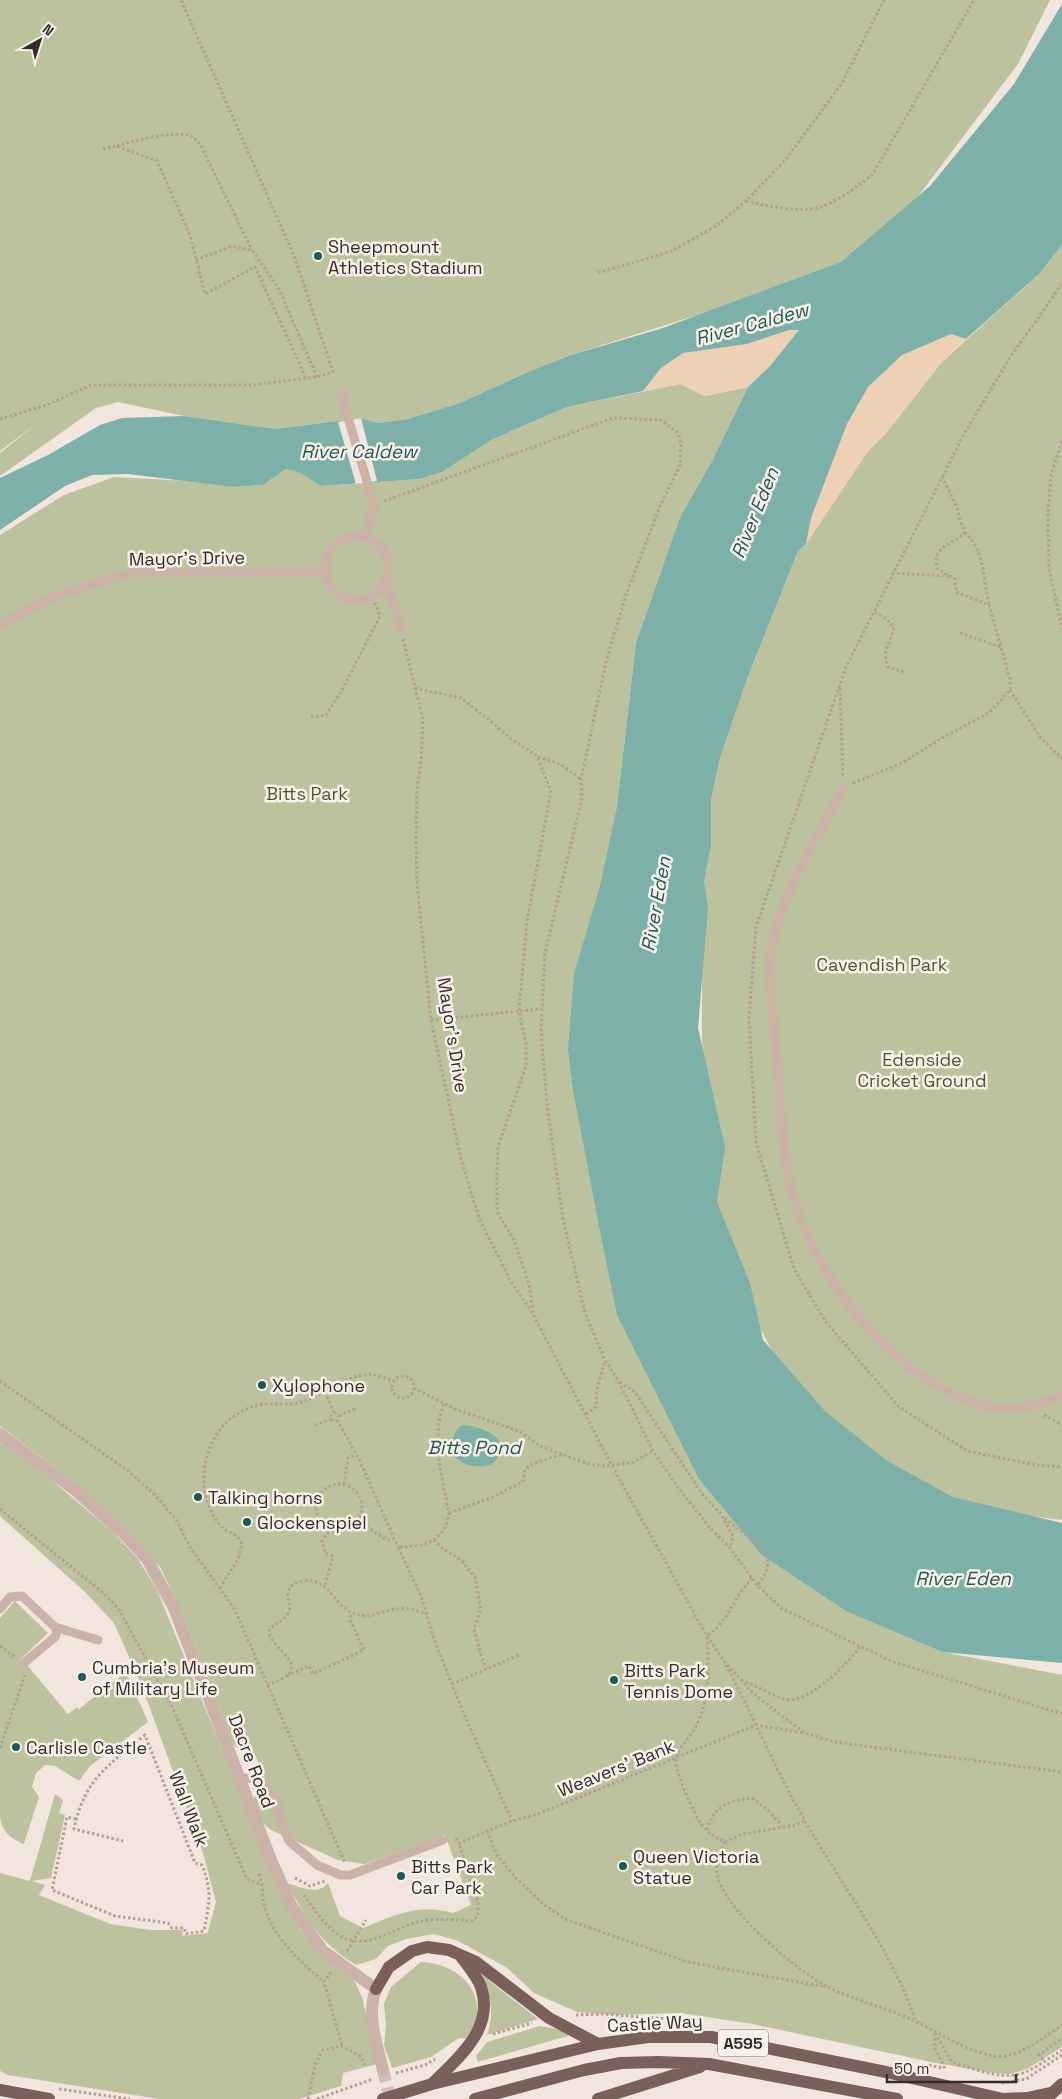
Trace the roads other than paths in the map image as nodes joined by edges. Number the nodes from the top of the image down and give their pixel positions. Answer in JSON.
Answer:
{"nodes":[{"id":1,"x":341,"y":394,"type":"dead end"},
{"id":2,"x":365,"y":537,"type":"junction"},
{"id":3,"x":325,"y":572,"type":"junction"},
{"id":4,"x":386,"y":580,"type":"junction"},
{"id":5,"x":0,"y":625,"type":"edge"},
{"id":6,"x":401,"y":628,"type":"road end"},
{"id":7,"x":844,"y":787,"type":"road end"},
{"id":8,"x":1062,"y":1396,"type":"edge"},
{"id":9,"x":0,"y":1434,"type":"edge"},
{"id":10,"x":0,"y":1609,"type":"edge"},
{"id":11,"x":56,"y":1627,"type":"junction"},
{"id":12,"x":98,"y":1640,"type":"dead end"},
{"id":13,"x":24,"y":1663,"type":"road end"},
{"id":14,"x":240,"y":1778,"type":"junction"},
{"id":15,"x":443,"y":1840,"type":"road end"},
{"id":16,"x":460,"y":1955,"type":"junction"},
{"id":17,"x":376,"y":1989,"type":"junction"},
{"id":18,"x":598,"y":2044,"type":"junction"},
{"id":19,"x":709,"y":2064,"type":"junction"},
{"id":20,"x":383,"y":2070,"type":"tunnel mouth"},
{"id":21,"x":432,"y":2084,"type":"junction"},
{"id":22,"x":1062,"y":2084,"type":"edge"},
{"id":23,"x":0,"y":2090,"type":"edge"},
{"id":24,"x":52,"y":2093,"type":"edge"},
{"id":25,"x":1048,"y":2096,"type":"edge"},
{"id":26,"x":383,"y":2099,"type":"edge"},
{"id":27,"x":475,"y":2099,"type":"edge"},
{"id":28,"x":598,"y":2099,"type":"edge"},
{"id":29,"x":897,"y":2099,"type":"edge"}],
"edges":[{"from":1,"to":2,"type":"lane"},
{"from":2,"to":3,"type":"lane"},
{"from":2,"to":4,"type":"lane"},
{"from":3,"to":4,"type":"lane"},
{"from":3,"to":5,"type":"lane","name":"Mayor's Drive"},
{"from":4,"to":6,"type":"lane"},
{"from":7,"to":8,"type":"lane"},
{"from":9,"to":14,"type":"street","name":"Dacre Road"},
{"from":10,"to":11,"type":"lane"},
{"from":11,"to":12,"type":"lane"},
{"from":11,"to":13,"type":"lane"},
{"from":14,"to":15,"type":"lane"},
{"from":14,"to":17,"type":"street","name":"Dacre Road"},
{"from":16,"to":17,"type":"main road"},
{"from":16,"to":18,"type":"main road"},
{"from":16,"to":21,"type":"main road"},
{"from":17,"to":20,"type":"street"},
{"from":18,"to":21,"type":"main road","name":"Castle Way","number":"A595"},
{"from":18,"to":25,"type":"main road","name":"Castle Way","number":"A595"},
{"from":19,"to":27,"type":"main road","number":"A595"},
{"from":19,"to":28,"type":"main road"},
{"from":19,"to":29,"type":"main road","number":"A595"},
{"from":21,"to":26,"type":"main road","name":"Castle Way","number":"A595"},
{"from":22,"to":25,"type":"main road"},
{"from":23,"to":24,"type":"main road"}]}
